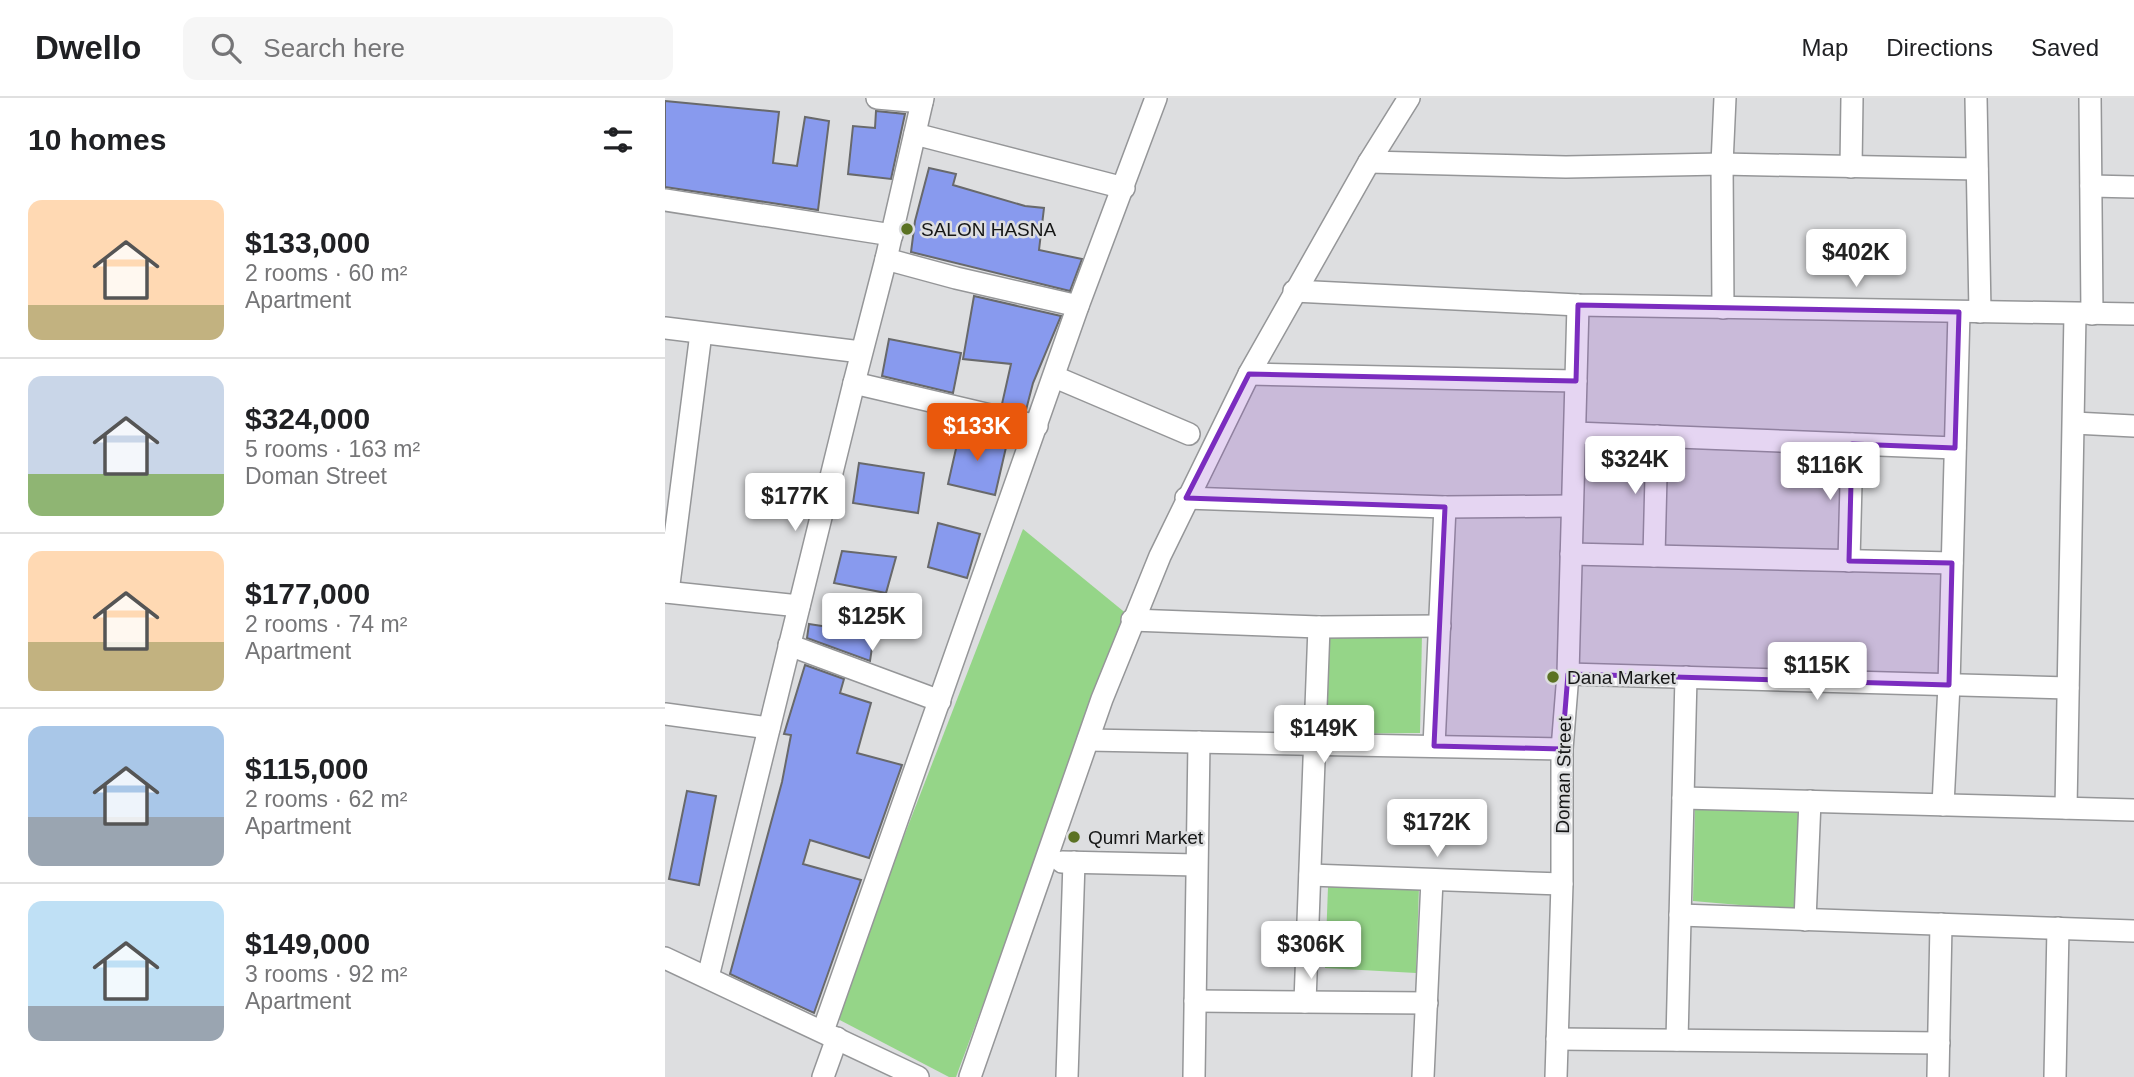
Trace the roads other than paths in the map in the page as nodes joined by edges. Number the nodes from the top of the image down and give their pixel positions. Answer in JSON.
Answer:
{"nodes":[{"id":1,"x":877,"y":98,"type":"edge"},
{"id":2,"x":1156,"y":98,"type":"edge"},
{"id":3,"x":1725,"y":98,"type":"edge"},
{"id":4,"x":1852,"y":98,"type":"edge"},
{"id":5,"x":1976,"y":98,"type":"edge"},
{"id":6,"x":2090,"y":98,"type":"edge"},
{"id":7,"x":1408,"y":99,"type":"edge"},
{"id":8,"x":923,"y":100,"type":"edge"},
{"id":9,"x":915,"y":134,"type":"junction"},
{"id":10,"x":1369,"y":162,"type":"junction"},
{"id":11,"x":1722,"y":164,"type":"junction"},
{"id":12,"x":1851,"y":167,"type":"junction"},
{"id":13,"x":1977,"y":169,"type":"junction"},
{"id":14,"x":2091,"y":186,"type":"junction"},
{"id":15,"x":2134,"y":187,"type":"edge"},
{"id":16,"x":1123,"y":188,"type":"junction"},
{"id":17,"x":665,"y":201,"type":"edge"},
{"id":18,"x":892,"y":234,"type":"junction"},
{"id":19,"x":886,"y":259,"type":"junction"},
{"id":20,"x":1294,"y":291,"type":"junction"},
{"id":21,"x":1578,"y":305,"type":"junction"},
{"id":22,"x":1078,"y":306,"type":"junction"},
{"id":23,"x":1723,"y":308,"type":"junction"},
{"id":24,"x":1969,"y":312,"type":"junction"},
{"id":25,"x":2084,"y":314,"type":"junction"},
{"id":26,"x":2134,"y":314,"type":"edge"},
{"id":27,"x":665,"y":328,"type":"edge"},
{"id":28,"x":701,"y":332,"type":"junction"},
{"id":29,"x":861,"y":352,"type":"junction"},
{"id":30,"x":1249,"y":374,"type":"junction"},
{"id":31,"x":1055,"y":377,"type":"junction"},
{"id":32,"x":1576,"y":381,"type":"junction"},
{"id":33,"x":853,"y":383,"type":"junction"},
{"id":34,"x":2074,"y":423,"type":"junction"},
{"id":35,"x":1037,"y":426,"type":"junction"},
{"id":36,"x":2134,"y":426,"type":"edge"},
{"id":37,"x":1575,"y":433,"type":"junction"},
{"id":38,"x":1189,"y":434,"type":"dead end"},
{"id":39,"x":1657,"y":436,"type":"junction"},
{"id":40,"x":1852,"y":444,"type":"junction"},
{"id":41,"x":1955,"y":449,"type":"junction"},
{"id":42,"x":1186,"y":498,"type":"junction"},
{"id":43,"x":1572,"y":506,"type":"junction"},
{"id":44,"x":1445,"y":507,"type":"junction"},
{"id":45,"x":1571,"y":554,"type":"junction"},
{"id":46,"x":1654,"y":556,"type":"junction"},
{"id":47,"x":1849,"y":561,"type":"junction"},
{"id":48,"x":1952,"y":563,"type":"junction"},
{"id":49,"x":666,"y":592,"type":"edge"},
{"id":50,"x":799,"y":607,"type":"junction"},
{"id":51,"x":1132,"y":620,"type":"junction"},
{"id":52,"x":1440,"y":626,"type":"junction"},
{"id":53,"x":1319,"y":627,"type":"junction"},
{"id":54,"x":789,"y":645,"type":"junction"},
{"id":55,"x":1568,"y":674,"type":"junction"},
{"id":56,"x":1686,"y":677,"type":"junction"},
{"id":57,"x":1949,"y":685,"type":"junction"},
{"id":58,"x":2068,"y":688,"type":"junction"},
{"id":59,"x":940,"y":701,"type":"junction"},
{"id":60,"x":665,"y":714,"type":"edge"},
{"id":61,"x":769,"y":727,"type":"junction"},
{"id":62,"x":1088,"y":740,"type":"junction"},
{"id":63,"x":1199,"y":742,"type":"junction"},
{"id":64,"x":1314,"y":744,"type":"junction"},
{"id":65,"x":1434,"y":747,"type":"junction"},
{"id":66,"x":1562,"y":749,"type":"junction"},
{"id":67,"x":1683,"y":798,"type":"junction"},
{"id":68,"x":1809,"y":801,"type":"junction"},
{"id":69,"x":1943,"y":804,"type":"junction"},
{"id":70,"x":2066,"y":808,"type":"junction"},
{"id":71,"x":2134,"y":810,"type":"edge"},
{"id":72,"x":1045,"y":861,"type":"junction"},
{"id":73,"x":1074,"y":862,"type":"junction"},
{"id":74,"x":1196,"y":865,"type":"junction"},
{"id":75,"x":1310,"y":876,"type":"junction"},
{"id":76,"x":1432,"y":880,"type":"junction"},
{"id":77,"x":1562,"y":884,"type":"junction"},
{"id":78,"x":1680,"y":915,"type":"junction"},
{"id":79,"x":1805,"y":919,"type":"junction"},
{"id":80,"x":1941,"y":924,"type":"junction"},
{"id":81,"x":2058,"y":928,"type":"junction"},
{"id":82,"x":2134,"y":931,"type":"edge"},
{"id":83,"x":665,"y":958,"type":"edge"},
{"id":84,"x":708,"y":977,"type":"junction"},
{"id":85,"x":1195,"y":1001,"type":"junction"},
{"id":86,"x":1305,"y":1002,"type":"junction"},
{"id":87,"x":1427,"y":1003,"type":"junction"},
{"id":88,"x":830,"y":1035,"type":"junction"},
{"id":89,"x":1557,"y":1039,"type":"junction"},
{"id":90,"x":1677,"y":1040,"type":"junction"},
{"id":91,"x":1939,"y":1043,"type":"junction"},
{"id":92,"x":823,"y":1077,"type":"edge"},
{"id":93,"x":918,"y":1077,"type":"edge"},
{"id":94,"x":970,"y":1077,"type":"edge"},
{"id":95,"x":1067,"y":1077,"type":"edge"},
{"id":96,"x":1194,"y":1077,"type":"edge"},
{"id":97,"x":1423,"y":1077,"type":"edge"},
{"id":98,"x":1556,"y":1077,"type":"edge"},
{"id":99,"x":1938,"y":1077,"type":"edge"},
{"id":100,"x":2055,"y":1077,"type":"edge"}],
"edges":[{"from":1,"to":8,"type":"street"},
{"from":2,"to":16,"type":"street"},
{"from":3,"to":11,"type":"street"},
{"from":4,"to":12,"type":"street"},
{"from":5,"to":13,"type":"street"},
{"from":6,"to":14,"type":"street"},
{"from":7,"to":10,"type":"street"},
{"from":8,"to":9,"type":"street"},
{"from":9,"to":16,"type":"street"},
{"from":9,"to":18,"type":"street"},
{"from":10,"to":11,"type":"street"},
{"from":10,"to":20,"type":"street"},
{"from":11,"to":12,"type":"street"},
{"from":11,"to":23,"type":"street"},
{"from":12,"to":13,"type":"street"},
{"from":13,"to":24,"type":"street"},
{"from":14,"to":15,"type":"street"},
{"from":14,"to":25,"type":"street"},
{"from":16,"to":22,"type":"street"},
{"from":17,"to":18,"type":"street"},
{"from":18,"to":19,"type":"street"},
{"from":19,"to":22,"type":"street"},
{"from":19,"to":29,"type":"street"},
{"from":20,"to":21,"type":"street"},
{"from":20,"to":30,"type":"street"},
{"from":21,"to":23,"type":"street"},
{"from":21,"to":32,"type":"street","name":"Doman Street"},
{"from":22,"to":31,"type":"street"},
{"from":23,"to":24,"type":"street"},
{"from":24,"to":25,"type":"street"},
{"from":24,"to":41,"type":"street"},
{"from":25,"to":26,"type":"street"},
{"from":25,"to":34,"type":"street"},
{"from":27,"to":28,"type":"street"},
{"from":28,"to":29,"type":"street"},
{"from":28,"to":49,"type":"street"},
{"from":29,"to":33,"type":"street"},
{"from":30,"to":32,"type":"street"},
{"from":30,"to":42,"type":"street"},
{"from":31,"to":35,"type":"street"},
{"from":31,"to":38,"type":"street"},
{"from":32,"to":37,"type":"street","name":"Doman Street"},
{"from":33,"to":35,"type":"street"},
{"from":33,"to":50,"type":"street"},
{"from":34,"to":36,"type":"street"},
{"from":34,"to":58,"type":"street"},
{"from":35,"to":59,"type":"street"},
{"from":37,"to":39,"type":"street"},
{"from":37,"to":43,"type":"street","name":"Doman Street"},
{"from":39,"to":40,"type":"street"},
{"from":39,"to":46,"type":"street"},
{"from":40,"to":41,"type":"street"},
{"from":40,"to":47,"type":"street"},
{"from":41,"to":48,"type":"street"},
{"from":42,"to":44,"type":"street"},
{"from":42,"to":51,"type":"street"},
{"from":43,"to":44,"type":"street"},
{"from":43,"to":45,"type":"street","name":"Doman Street"},
{"from":44,"to":52,"type":"street"},
{"from":45,"to":46,"type":"street"},
{"from":45,"to":55,"type":"street","name":"Doman Street"},
{"from":46,"to":47,"type":"street"},
{"from":47,"to":48,"type":"street"},
{"from":48,"to":57,"type":"street"},
{"from":49,"to":50,"type":"street"},
{"from":50,"to":54,"type":"street"},
{"from":51,"to":53,"type":"street"},
{"from":51,"to":62,"type":"street"},
{"from":52,"to":53,"type":"street"},
{"from":52,"to":65,"type":"street"},
{"from":53,"to":64,"type":"street"},
{"from":54,"to":59,"type":"street"},
{"from":54,"to":61,"type":"street"},
{"from":55,"to":56,"type":"street"},
{"from":55,"to":66,"type":"street","name":"Doman Street"},
{"from":56,"to":57,"type":"street"},
{"from":56,"to":67,"type":"street"},
{"from":57,"to":58,"type":"street"},
{"from":57,"to":69,"type":"street"},
{"from":58,"to":70,"type":"street"},
{"from":59,"to":88,"type":"street"},
{"from":60,"to":61,"type":"street"},
{"from":61,"to":84,"type":"street"},
{"from":62,"to":63,"type":"street"},
{"from":62,"to":72,"type":"street"},
{"from":63,"to":64,"type":"street"},
{"from":63,"to":74,"type":"street"},
{"from":64,"to":65,"type":"street"},
{"from":64,"to":75,"type":"street"},
{"from":65,"to":66,"type":"street"},
{"from":66,"to":77,"type":"street","name":"Doman Street"},
{"from":67,"to":68,"type":"street"},
{"from":67,"to":78,"type":"street"},
{"from":68,"to":69,"type":"street"},
{"from":68,"to":79,"type":"street"},
{"from":69,"to":70,"type":"street"},
{"from":70,"to":71,"type":"street"},
{"from":72,"to":73,"type":"street"},
{"from":72,"to":94,"type":"street"},
{"from":73,"to":74,"type":"street"},
{"from":73,"to":95,"type":"street"},
{"from":74,"to":85,"type":"street"},
{"from":75,"to":76,"type":"street"},
{"from":75,"to":86,"type":"street"},
{"from":76,"to":77,"type":"street"},
{"from":76,"to":87,"type":"street"},
{"from":77,"to":89,"type":"street","name":"Doman Street"},
{"from":78,"to":79,"type":"street"},
{"from":78,"to":90,"type":"street"},
{"from":79,"to":80,"type":"street"},
{"from":80,"to":81,"type":"street"},
{"from":80,"to":91,"type":"street"},
{"from":81,"to":82,"type":"street"},
{"from":81,"to":100,"type":"street"},
{"from":83,"to":84,"type":"street"},
{"from":84,"to":88,"type":"street"},
{"from":85,"to":86,"type":"street"},
{"from":85,"to":96,"type":"street"},
{"from":86,"to":87,"type":"street"},
{"from":87,"to":97,"type":"street"},
{"from":88,"to":92,"type":"street"},
{"from":88,"to":93,"type":"street"},
{"from":89,"to":90,"type":"street"},
{"from":89,"to":98,"type":"street","name":"Doman Street"},
{"from":90,"to":91,"type":"street"},
{"from":91,"to":99,"type":"street"}]}
